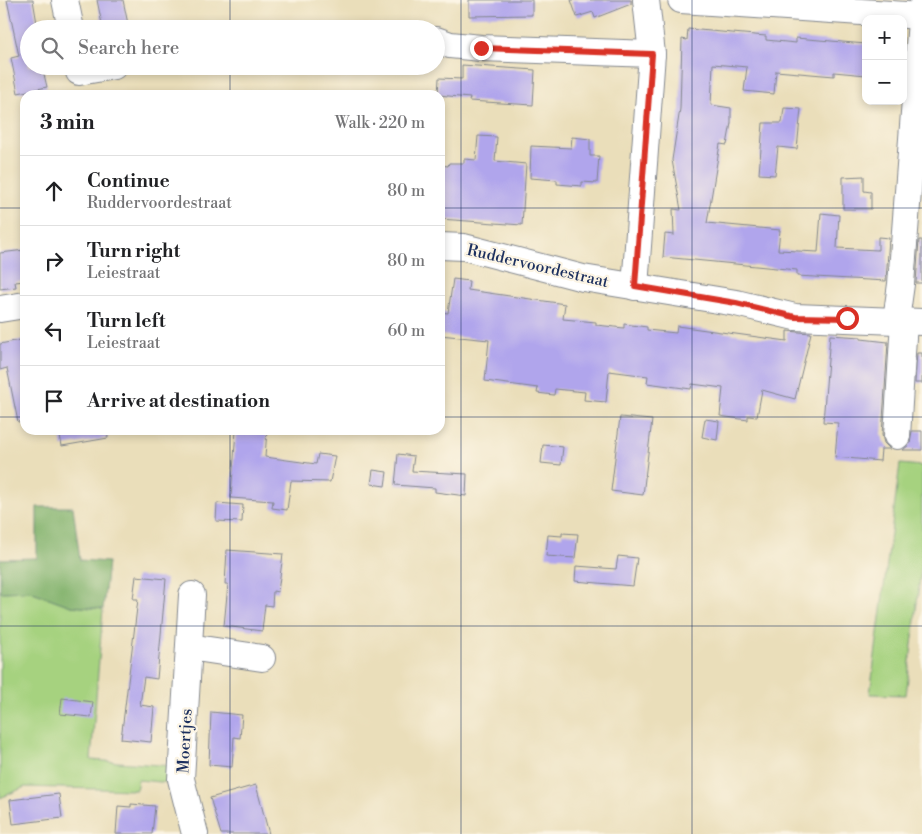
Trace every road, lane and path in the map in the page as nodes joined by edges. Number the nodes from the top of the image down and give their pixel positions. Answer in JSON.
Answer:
{"nodes":[{"id":1,"x":65,"y":0,"type":"edge"},
{"id":2,"x":646,"y":0,"type":"edge"},
{"id":3,"x":681,"y":0,"type":"edge"},
{"id":4,"x":921,"y":11,"type":"edge"},
{"id":5,"x":69,"y":20,"type":"edge"},
{"id":6,"x":445,"y":43,"type":"edge"},
{"id":7,"x":652,"y":54,"type":"junction"},
{"id":8,"x":445,"y":246,"type":"edge"},
{"id":9,"x":635,"y":286,"type":"junction"},
{"id":10,"x":20,"y":306,"type":"edge"},
{"id":11,"x":0,"y":309,"type":"edge"},
{"id":12,"x":907,"y":321,"type":"edge"},
{"id":13,"x":897,"y":436,"type":"dead end"},
{"id":14,"x":192,"y":595,"type":"dead end"},
{"id":15,"x":189,"y":647,"type":"junction"},
{"id":16,"x":262,"y":658,"type":"dead end"},
{"id":17,"x":195,"y":834,"type":"edge"}],
"edges":[{"from":1,"to":5,"type":"street"},
{"from":2,"to":7,"type":"street"},
{"from":3,"to":4,"type":"street"},
{"from":4,"to":12,"type":"street"},
{"from":6,"to":7,"type":"street"},
{"from":7,"to":9,"type":"street"},
{"from":8,"to":9,"type":"street","name":"Ruddervoordestraat"},
{"from":9,"to":12,"type":"street","name":"Ruddervoordestraat"},
{"from":10,"to":11,"type":"street"},
{"from":12,"to":13,"type":"street"},
{"from":14,"to":15,"type":"street","name":"Moertjes"},
{"from":15,"to":16,"type":"street"},
{"from":15,"to":17,"type":"street","name":"Moertjes"}]}
